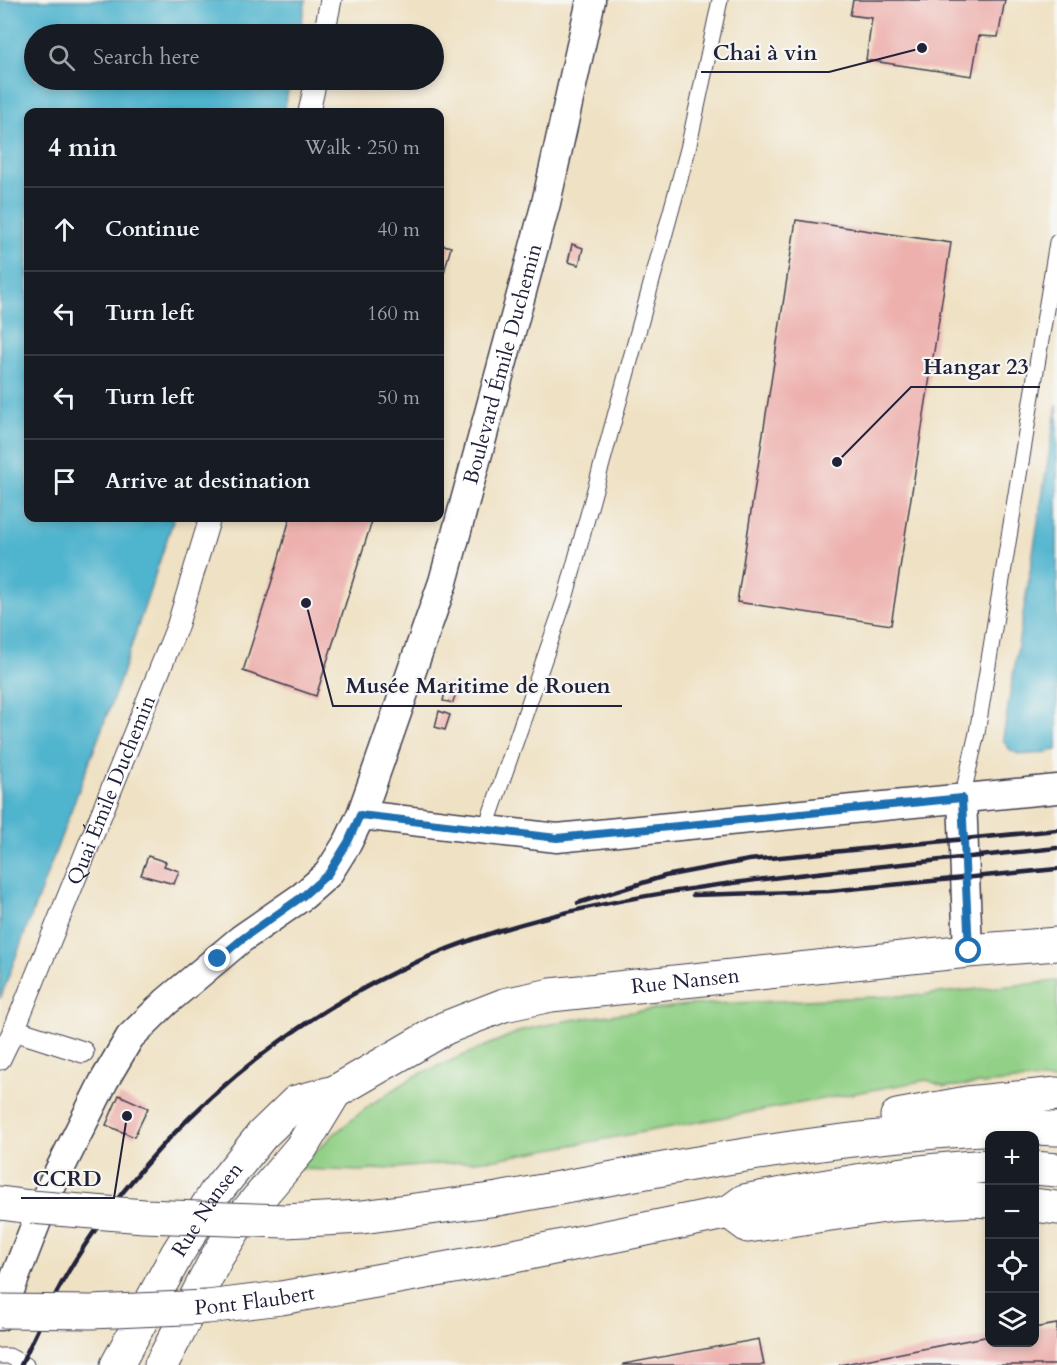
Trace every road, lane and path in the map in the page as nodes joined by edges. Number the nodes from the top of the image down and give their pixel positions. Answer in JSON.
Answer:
{"nodes":[{"id":1,"x":331,"y":0,"type":"edge"},
{"id":2,"x":591,"y":0,"type":"edge"},
{"id":3,"x":720,"y":0,"type":"edge"},
{"id":4,"x":326,"y":24,"type":"edge"},
{"id":5,"x":314,"y":90,"type":"edge"},
{"id":6,"x":310,"y":108,"type":"edge"},
{"id":7,"x":1057,"y":242,"type":"edge"},
{"id":8,"x":209,"y":522,"type":"edge"},
{"id":9,"x":1057,"y":789,"type":"edge"},
{"id":10,"x":962,"y":798,"type":"junction"},
{"id":11,"x":360,"y":815,"type":"junction"},
{"id":12,"x":485,"y":830,"type":"junction"},
{"id":13,"x":1057,"y":944,"type":"edge"},
{"id":14,"x":969,"y":951,"type":"junction"},
{"id":15,"x":14,"y":1030,"type":"junction"},
{"id":16,"x":83,"y":1052,"type":"dead end"},
{"id":17,"x":0,"y":1059,"type":"edge"},
{"id":18,"x":335,"y":1092,"type":"junction"},
{"id":19,"x":1057,"y":1094,"type":"edge"},
{"id":20,"x":1057,"y":1129,"type":"edge"},
{"id":21,"x":813,"y":1143,"type":"junction"},
{"id":22,"x":985,"y":1166,"type":"edge"},
{"id":23,"x":1039,"y":1168,"type":"edge"},
{"id":24,"x":1057,"y":1170,"type":"edge"},
{"id":25,"x":985,"y":1201,"type":"edge"},
{"id":26,"x":0,"y":1203,"type":"edge"},
{"id":27,"x":1039,"y":1206,"type":"edge"},
{"id":28,"x":1057,"y":1208,"type":"edge"},
{"id":29,"x":729,"y":1212,"type":"junction"},
{"id":30,"x":0,"y":1311,"type":"edge"},
{"id":31,"x":0,"y":1316,"type":"edge"},
{"id":32,"x":0,"y":1356,"type":"edge"},
{"id":33,"x":26,"y":1365,"type":"edge"},
{"id":34,"x":117,"y":1365,"type":"edge"},
{"id":35,"x":161,"y":1365,"type":"edge"}],
"edges":[{"from":1,"to":4,"type":"street"},
{"from":2,"to":11,"type":"street","name":"Boulevard Émile Duchemin"},
{"from":3,"to":12,"type":"lane"},
{"from":5,"to":6,"type":"street"},
{"from":7,"to":10,"type":"lane"},
{"from":8,"to":15,"type":"street","name":"Quai Émile Duchemin"},
{"from":9,"to":10,"type":"street"},
{"from":10,"to":12,"type":"street"},
{"from":10,"to":14,"type":"street"},
{"from":11,"to":12,"type":"street"},
{"from":11,"to":31,"type":"street","name":"Boulevard Émile Duchemin"},
{"from":13,"to":14,"type":"main road","name":"Rue Nansen"},
{"from":14,"to":18,"type":"main road","name":"Rue Nansen"},
{"from":15,"to":16,"type":"street"},
{"from":15,"to":17,"type":"street","name":"Quai Émile Duchemin"},
{"from":18,"to":34,"type":"main road","name":"Rue Nansen"},
{"from":18,"to":35,"type":"main road","name":"Rue Nansen"},
{"from":19,"to":21,"type":"main road"},
{"from":20,"to":21,"type":"main road"},
{"from":21,"to":26,"type":"main road","bridge":true},
{"from":22,"to":29,"type":"main road","name":"Pont Flaubert"},
{"from":23,"to":24,"type":"main road"},
{"from":25,"to":29,"type":"main road"},
{"from":27,"to":28,"type":"main road"},
{"from":29,"to":30,"type":"main road","name":"Pont Flaubert","bridge":true},
{"from":32,"to":33,"type":"lane"}]}
